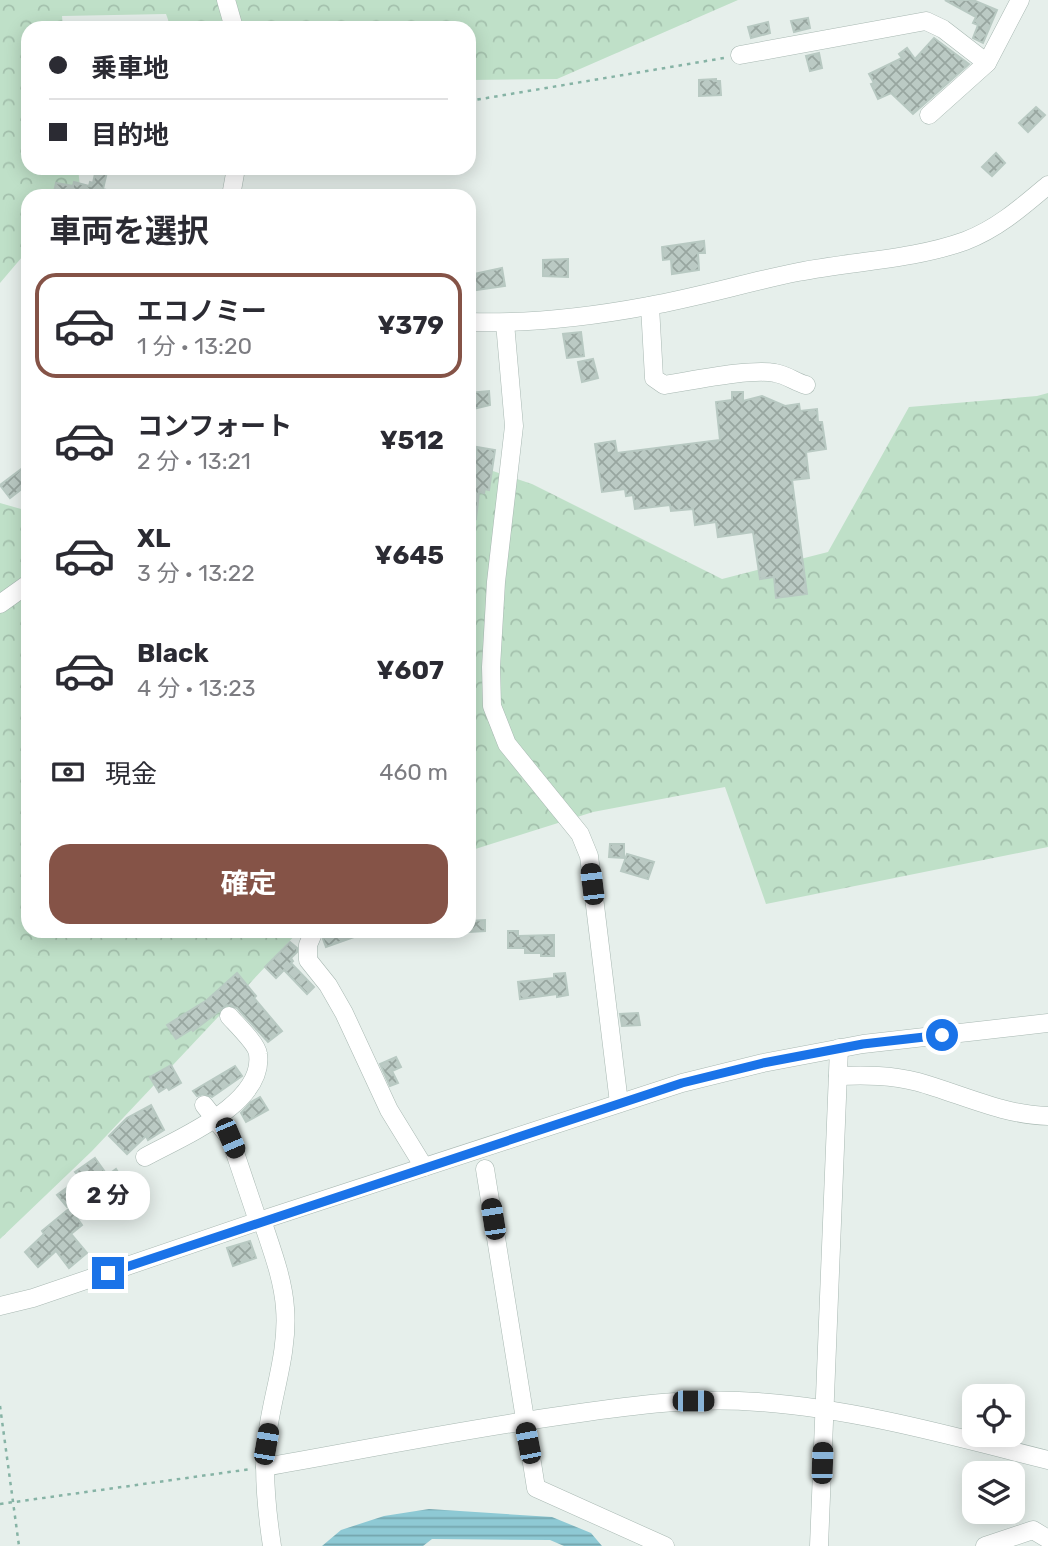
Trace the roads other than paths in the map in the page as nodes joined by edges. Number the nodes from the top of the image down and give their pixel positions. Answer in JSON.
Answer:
{"nodes":[{"id":1,"x":226,"y":0,"type":"edge"},
{"id":2,"x":1020,"y":0,"type":"edge"},
{"id":3,"x":232,"y":21,"type":"edge"},
{"id":4,"x":740,"y":55,"type":"road end"},
{"id":5,"x":987,"y":63,"type":"junction"},
{"id":6,"x":929,"y":115,"type":"dead end"},
{"id":7,"x":1048,"y":185,"type":"edge"},
{"id":8,"x":650,"y":306,"type":"junction"},
{"id":9,"x":476,"y":322,"type":"edge"},
{"id":10,"x":505,"y":323,"type":"junction"},
{"id":11,"x":806,"y":385,"type":"dead end"},
{"id":12,"x":21,"y":589,"type":"edge"},
{"id":13,"x":0,"y":604,"type":"edge"},
{"id":14,"x":311,"y":938,"type":"edge"},
{"id":15,"x":229,"y":1016,"type":"dead end"},
{"id":16,"x":1048,"y":1023,"type":"edge"},
{"id":17,"x":839,"y":1048,"type":"junction"},
{"id":18,"x":838,"y":1076,"type":"junction"},
{"id":19,"x":619,"y":1103,"type":"junction"},
{"id":20,"x":209,"y":1112,"type":"junction"},
{"id":21,"x":1048,"y":1116,"type":"edge"},
{"id":22,"x":145,"y":1157,"type":"dead end"},
{"id":23,"x":425,"y":1167,"type":"junction"},
{"id":24,"x":485,"y":1169,"type":"dead end"},
{"id":25,"x":260,"y":1221,"type":"junction"},
{"id":26,"x":0,"y":1306,"type":"edge"},
{"id":27,"x":825,"y":1408,"type":"junction"},
{"id":28,"x":524,"y":1420,"type":"junction"},
{"id":29,"x":1048,"y":1460,"type":"edge"},
{"id":30,"x":265,"y":1468,"type":"junction"},
{"id":31,"x":1048,"y":1539,"type":"edge"},
{"id":32,"x":272,"y":1546,"type":"edge"},
{"id":33,"x":665,"y":1546,"type":"edge"},
{"id":34,"x":819,"y":1546,"type":"edge"},
{"id":35,"x":985,"y":1546,"type":"edge"}],
"edges":[{"from":1,"to":3,"type":"street"},
{"from":2,"to":5,"type":"street"},
{"from":4,"to":5,"type":"street"},
{"from":5,"to":6,"type":"street"},
{"from":7,"to":8,"type":"street"},
{"from":8,"to":10,"type":"street"},
{"from":8,"to":11,"type":"street"},
{"from":9,"to":10,"type":"street"},
{"from":10,"to":19,"type":"street"},
{"from":12,"to":13,"type":"street"},
{"from":14,"to":23,"type":"street"},
{"from":15,"to":20,"type":"street"},
{"from":16,"to":17,"type":"street"},
{"from":17,"to":18,"type":"street"},
{"from":17,"to":19,"type":"street"},
{"from":18,"to":21,"type":"street"},
{"from":18,"to":27,"type":"street"},
{"from":19,"to":23,"type":"street"},
{"from":20,"to":22,"type":"street"},
{"from":20,"to":25,"type":"street"},
{"from":23,"to":25,"type":"street"},
{"from":24,"to":28,"type":"street"},
{"from":25,"to":26,"type":"street"},
{"from":25,"to":30,"type":"street"},
{"from":27,"to":28,"type":"street"},
{"from":27,"to":29,"type":"street"},
{"from":27,"to":34,"type":"street"},
{"from":28,"to":30,"type":"street"},
{"from":28,"to":33,"type":"street"},
{"from":30,"to":32,"type":"street"},
{"from":31,"to":35,"type":"street"}]}
